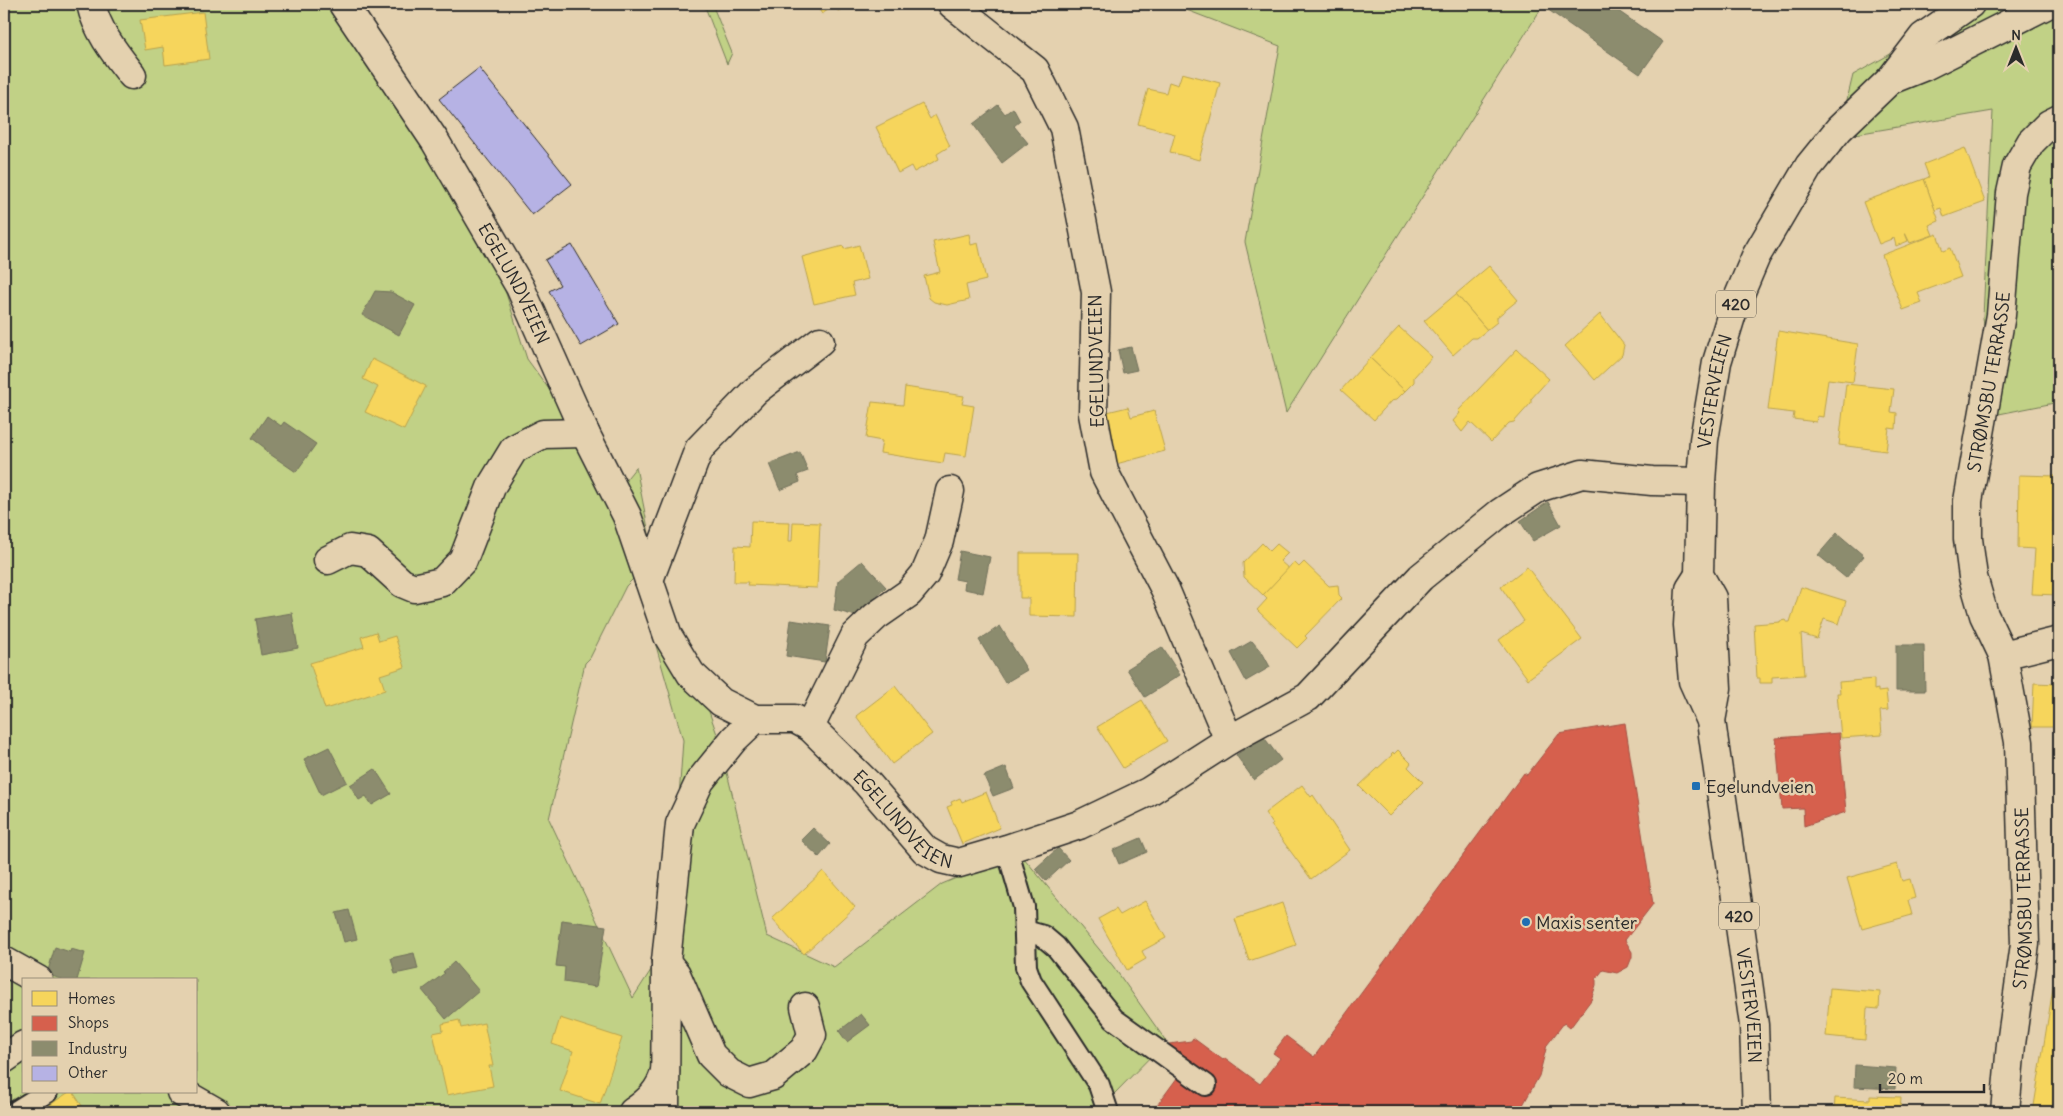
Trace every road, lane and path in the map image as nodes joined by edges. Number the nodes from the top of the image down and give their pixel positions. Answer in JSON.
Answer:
{"nodes":[{"id":1,"x":90,"y":4,"type":"edge"},
{"id":2,"x":343,"y":4,"type":"edge"},
{"id":3,"x":952,"y":4,"type":"edge"},
{"id":4,"x":1970,"y":4,"type":"edge"},
{"id":5,"x":2048,"y":4,"type":"edge"},
{"id":6,"x":132,"y":75,"type":"dead end"},
{"id":7,"x":1890,"y":80,"type":"junction"},
{"id":8,"x":2059,"y":119,"type":"edge"},
{"id":9,"x":820,"y":341,"type":"dead end"},
{"id":10,"x":585,"y":433,"type":"junction"},
{"id":11,"x":1700,"y":482,"type":"junction"},
{"id":12,"x":950,"y":491,"type":"dead end"},
{"id":13,"x":328,"y":560,"type":"dead end"},
{"id":14,"x":649,"y":580,"type":"junction"},
{"id":15,"x":2059,"y":641,"type":"edge"},
{"id":16,"x":2002,"y":655,"type":"junction"},
{"id":17,"x":755,"y":718,"type":"junction"},
{"id":18,"x":810,"y":727,"type":"junction"},
{"id":19,"x":1229,"y":740,"type":"junction"},
{"id":20,"x":1007,"y":849,"type":"junction"},
{"id":21,"x":1025,"y":931,"type":"junction"},
{"id":22,"x":4,"y":961,"type":"edge"},
{"id":23,"x":666,"y":961,"type":"junction"},
{"id":24,"x":34,"y":978,"type":"edge"},
{"id":25,"x":805,"y":1007,"type":"dead end"},
{"id":26,"x":22,"y":1047,"type":"edge"},
{"id":27,"x":4,"y":1059,"type":"edge"},
{"id":28,"x":666,"y":1068,"type":"junction"},
{"id":29,"x":1206,"y":1085,"type":"dead end"},
{"id":30,"x":44,"y":1094,"type":"edge"},
{"id":31,"x":185,"y":1094,"type":"edge"},
{"id":32,"x":15,"y":1112,"type":"edge"},
{"id":33,"x":216,"y":1112,"type":"edge"},
{"id":34,"x":633,"y":1112,"type":"edge"},
{"id":35,"x":665,"y":1112,"type":"edge"},
{"id":36,"x":1108,"y":1112,"type":"edge"},
{"id":37,"x":1757,"y":1112,"type":"edge"},
{"id":38,"x":2005,"y":1112,"type":"edge"}],
"edges":[{"from":1,"to":6,"type":"street"},
{"from":2,"to":10,"type":"street","name":"EGELUNDVEIEN"},
{"from":3,"to":19,"type":"street","name":"EGELUNDVEIEN"},
{"from":4,"to":7,"type":"street","name":"VESTERVEIEN","number":"420"},
{"from":5,"to":7,"type":"street","name":"VESTERVEIEN","number":"420"},
{"from":7,"to":11,"type":"street","name":"VESTERVEIEN","number":"420"},
{"from":8,"to":16,"type":"street","name":"STRØMSBU TERRASSE"},
{"from":9,"to":14,"type":"street"},
{"from":10,"to":13,"type":"street"},
{"from":10,"to":14,"type":"street","name":"EGELUNDVEIEN"},
{"from":11,"to":19,"type":"street","name":"EGELUNDVEIEN"},
{"from":11,"to":37,"type":"street","name":"VESTERVEIEN","number":"420"},
{"from":12,"to":18,"type":"street"},
{"from":14,"to":17,"type":"street","name":"EGELUNDVEIEN"},
{"from":15,"to":16,"type":"street"},
{"from":16,"to":38,"type":"street","name":"STRØMSBU TERRASSE"},
{"from":17,"to":18,"type":"street","name":"EGELUNDVEIEN"},
{"from":17,"to":23,"type":"street"},
{"from":18,"to":20,"type":"street","name":"EGELUNDVEIEN"},
{"from":19,"to":20,"type":"street","name":"EGELUNDVEIEN"},
{"from":20,"to":21,"type":"lane"},
{"from":21,"to":29,"type":"lane"},
{"from":21,"to":36,"type":"lane"},
{"from":22,"to":24,"type":"street"},
{"from":23,"to":25,"type":"street"},
{"from":23,"to":28,"type":"street"},
{"from":26,"to":27,"type":"street"},
{"from":28,"to":34,"type":"street"},
{"from":28,"to":35,"type":"street"},
{"from":30,"to":32,"type":"lane"},
{"from":31,"to":33,"type":"street"}]}
